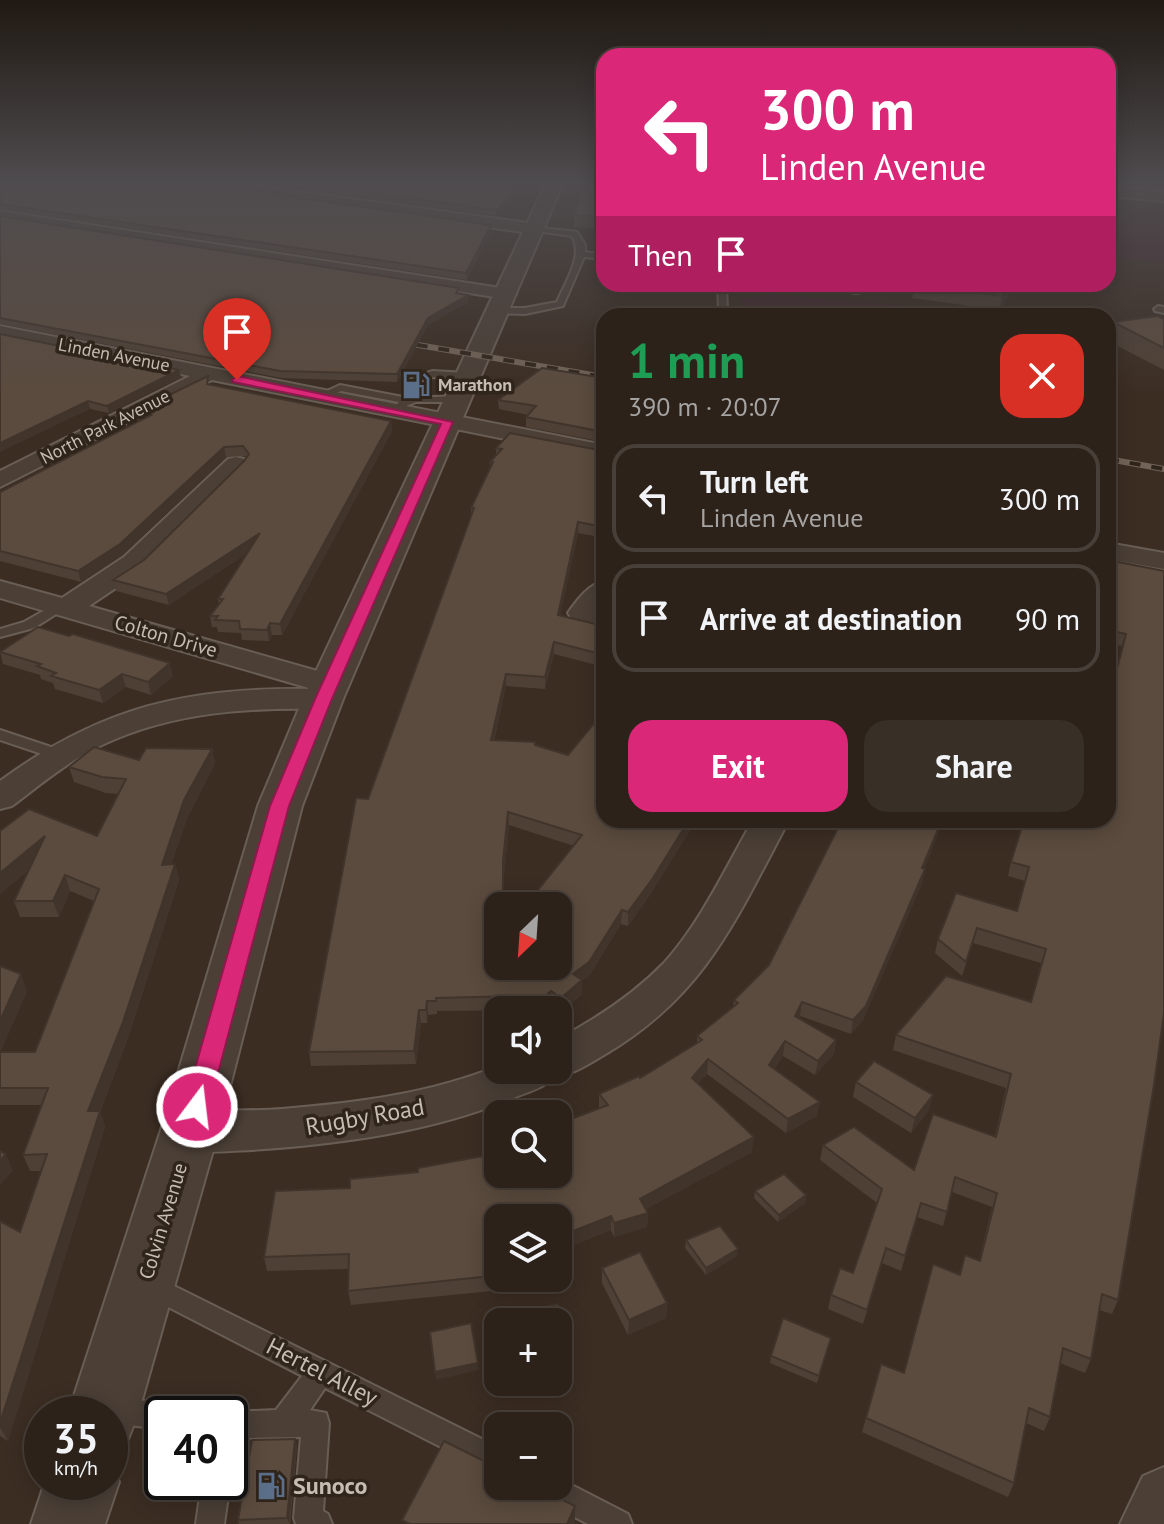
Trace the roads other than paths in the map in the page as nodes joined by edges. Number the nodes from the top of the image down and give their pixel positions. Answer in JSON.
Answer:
{"nodes":[{"id":1,"x":212,"y":252,"type":"edge"},
{"id":2,"x":526,"y":252,"type":"edge"},
{"id":3,"x":581,"y":254,"type":"joint"},
{"id":4,"x":596,"y":256,"type":"edge"},
{"id":5,"x":503,"y":303,"type":"junction"},
{"id":6,"x":0,"y":332,"type":"edge"},
{"id":7,"x":209,"y":374,"type":"junction"},
{"id":8,"x":423,"y":394,"type":"junction"},
{"id":9,"x":596,"y":449,"type":"edge"},
{"id":10,"x":236,"y":464,"type":"edge"},
{"id":11,"x":0,"y":480,"type":"edge"},
{"id":12,"x":1116,"y":552,"type":"edge"},
{"id":13,"x":1164,"y":561,"type":"edge"},
{"id":14,"x":0,"y":589,"type":"edge"},
{"id":15,"x":62,"y":607,"type":"junction"},
{"id":16,"x":0,"y":633,"type":"edge"},
{"id":17,"x":327,"y":692,"type":"junction"},
{"id":18,"x":0,"y":735,"type":"edge"},
{"id":19,"x":60,"y":755,"type":"junction"},
{"id":20,"x":0,"y":798,"type":"edge"},
{"id":21,"x":766,"y":828,"type":"edge"},
{"id":22,"x":572,"y":1051,"type":"edge"},
{"id":23,"x":498,"y":1084,"type":"edge"},
{"id":24,"x":189,"y":1133,"type":"junction"},
{"id":25,"x":145,"y":1283,"type":"junction"},
{"id":26,"x":321,"y":1372,"type":"junction"},
{"id":27,"x":126,"y":1396,"type":"edge"},
{"id":28,"x":283,"y":1424,"type":"junction"},
{"id":29,"x":248,"y":1425,"type":"edge"},
{"id":30,"x":484,"y":1455,"type":"edge"},
{"id":31,"x":1164,"y":1497,"type":"edge"},
{"id":32,"x":76,"y":1500,"type":"edge"},
{"id":33,"x":213,"y":1500,"type":"edge"},
{"id":34,"x":571,"y":1500,"type":"edge"},
{"id":35,"x":311,"y":1522,"type":"edge"},
{"id":36,"x":68,"y":1524,"type":"edge"},
{"id":37,"x":210,"y":1524,"type":"edge"},
{"id":38,"x":618,"y":1524,"type":"edge"},
{"id":39,"x":1150,"y":1524,"type":"edge"}],
"edges":[{"from":1,"to":5,"type":"street"},
{"from":2,"to":5,"type":"street","name":"Colvin Avenue"},
{"from":3,"to":4,"type":"lane"},
{"from":3,"to":5,"type":"lane"},
{"from":5,"to":8,"type":"street","name":"Colvin Avenue"},
{"from":6,"to":7,"type":"street","name":"Linden Avenue"},
{"from":7,"to":8,"type":"street","name":"Linden Avenue"},
{"from":7,"to":11,"type":"street","name":"North Park Avenue"},
{"from":8,"to":9,"type":"street","name":"Linden Avenue"},
{"from":8,"to":17,"type":"street","name":"Colvin Avenue"},
{"from":10,"to":15,"type":"street"},
{"from":12,"to":13,"type":"street"},
{"from":14,"to":15,"type":"street","name":"Colton Drive"},
{"from":15,"to":16,"type":"lane"},
{"from":15,"to":17,"type":"street","name":"Colton Drive"},
{"from":17,"to":19,"type":"street"},
{"from":17,"to":24,"type":"street","name":"Colvin Avenue"},
{"from":18,"to":19,"type":"lane"},
{"from":19,"to":20,"type":"street"},
{"from":21,"to":22,"type":"street"},
{"from":23,"to":24,"type":"street","name":"Rugby Road"},
{"from":24,"to":25,"type":"street","name":"Colvin Avenue"},
{"from":25,"to":26,"type":"lane","name":"Hertel Alley"},
{"from":25,"to":27,"type":"street","name":"Colvin Avenue"},
{"from":26,"to":28,"type":"lane"},
{"from":26,"to":30,"type":"lane","name":"Hertel Alley"},
{"from":28,"to":29,"type":"lane"},
{"from":28,"to":35,"type":"lane"},
{"from":31,"to":39,"type":"street"},
{"from":32,"to":36,"type":"street"},
{"from":33,"to":37,"type":"lane"},
{"from":34,"to":38,"type":"lane"}]}
